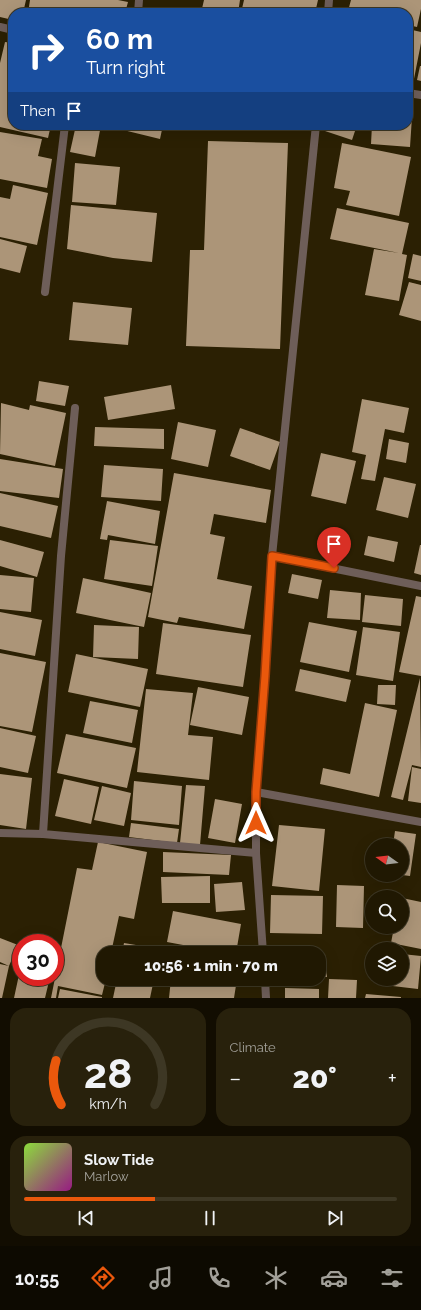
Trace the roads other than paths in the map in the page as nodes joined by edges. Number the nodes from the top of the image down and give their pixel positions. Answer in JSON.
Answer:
{"nodes":[{"id":1,"x":65,"y":130,"type":"edge"},
{"id":2,"x":315,"y":130,"type":"edge"},
{"id":3,"x":45,"y":292,"type":"dead end"},
{"id":4,"x":75,"y":408,"type":"dead end"},
{"id":5,"x":272,"y":556,"type":"junction"},
{"id":6,"x":421,"y":586,"type":"edge"},
{"id":7,"x":256,"y":792,"type":"junction"},
{"id":8,"x":421,"y":822,"type":"edge"},
{"id":9,"x":0,"y":833,"type":"edge"},
{"id":10,"x":43,"y":834,"type":"junction"},
{"id":11,"x":256,"y":854,"type":"junction"},
{"id":12,"x":263,"y":946,"type":"edge"},
{"id":13,"x":265,"y":986,"type":"edge"},
{"id":14,"x":266,"y":998,"type":"edge"}],
"edges":[{"from":1,"to":3,"type":"street"},
{"from":2,"to":5,"type":"street"},
{"from":4,"to":10,"type":"street"},
{"from":5,"to":6,"type":"street"},
{"from":5,"to":7,"type":"street"},
{"from":7,"to":8,"type":"street"},
{"from":7,"to":11,"type":"street"},
{"from":9,"to":10,"type":"street"},
{"from":10,"to":11,"type":"street"},
{"from":11,"to":12,"type":"street"},
{"from":13,"to":14,"type":"street"}]}
